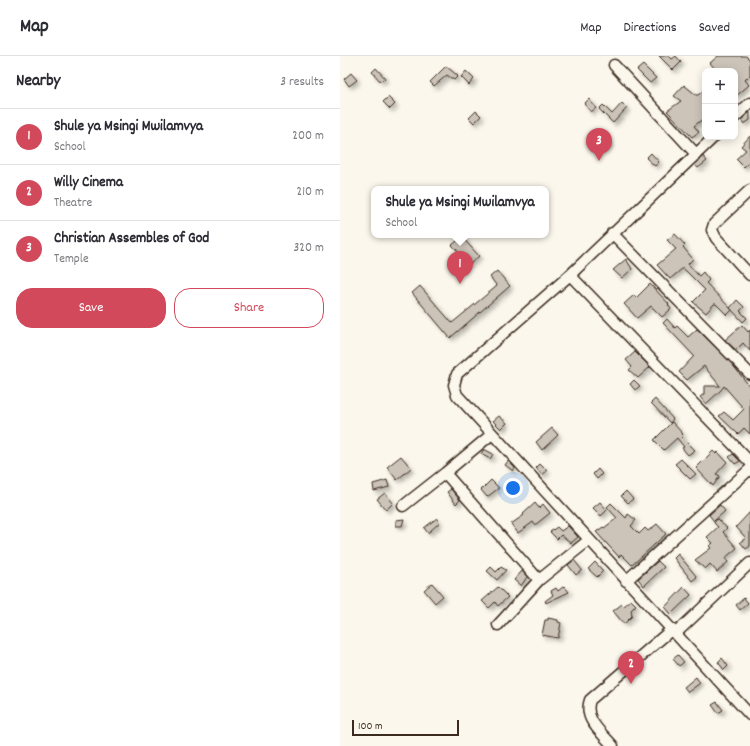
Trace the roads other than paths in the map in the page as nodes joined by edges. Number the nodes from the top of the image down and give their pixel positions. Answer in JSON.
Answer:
{"nodes":[{"id":1,"x":614,"y":65,"type":"dead end"},
{"id":2,"x":750,"y":103,"type":"edge"},
{"id":3,"x":738,"y":114,"type":"edge"},
{"id":4,"x":711,"y":140,"type":"edge"},
{"id":5,"x":696,"y":154,"type":"junction"},
{"id":6,"x":750,"y":190,"type":"edge"},
{"id":7,"x":612,"y":233,"type":"junction"},
{"id":8,"x":570,"y":275,"type":"junction"},
{"id":9,"x":750,"y":275,"type":"edge"},
{"id":10,"x":750,"y":373,"type":"edge"},
{"id":11,"x":492,"y":434,"type":"junction"},
{"id":12,"x":750,"y":462,"type":"edge"},
{"id":13,"x":750,"y":470,"type":"edge"},
{"id":14,"x":445,"y":472,"type":"junction"},
{"id":15,"x":404,"y":506,"type":"dead end"},
{"id":16,"x":589,"y":540,"type":"junction"},
{"id":17,"x":750,"y":563,"type":"edge"},
{"id":18,"x":540,"y":580,"type":"junction"},
{"id":19,"x":626,"y":581,"type":"junction"},
{"id":20,"x":498,"y":625,"type":"dead end"},
{"id":21,"x":673,"y":632,"type":"junction"},
{"id":22,"x":750,"y":716,"type":"edge"},
{"id":23,"x":613,"y":746,"type":"edge"}],
"edges":[{"from":1,"to":5,"type":"street"},
{"from":2,"to":3,"type":"street"},
{"from":4,"to":5,"type":"street"},
{"from":5,"to":7,"type":"street"},
{"from":6,"to":9,"type":"street"},
{"from":7,"to":8,"type":"street"},
{"from":7,"to":10,"type":"street"},
{"from":8,"to":11,"type":"street"},
{"from":8,"to":12,"type":"street"},
{"from":11,"to":14,"type":"street"},
{"from":11,"to":16,"type":"street"},
{"from":13,"to":19,"type":"street"},
{"from":14,"to":15,"type":"street"},
{"from":14,"to":18,"type":"street"},
{"from":16,"to":18,"type":"street"},
{"from":16,"to":19,"type":"street"},
{"from":17,"to":21,"type":"street"},
{"from":18,"to":20,"type":"street"},
{"from":19,"to":21,"type":"street"},
{"from":21,"to":22,"type":"street"},
{"from":21,"to":23,"type":"street"}]}
